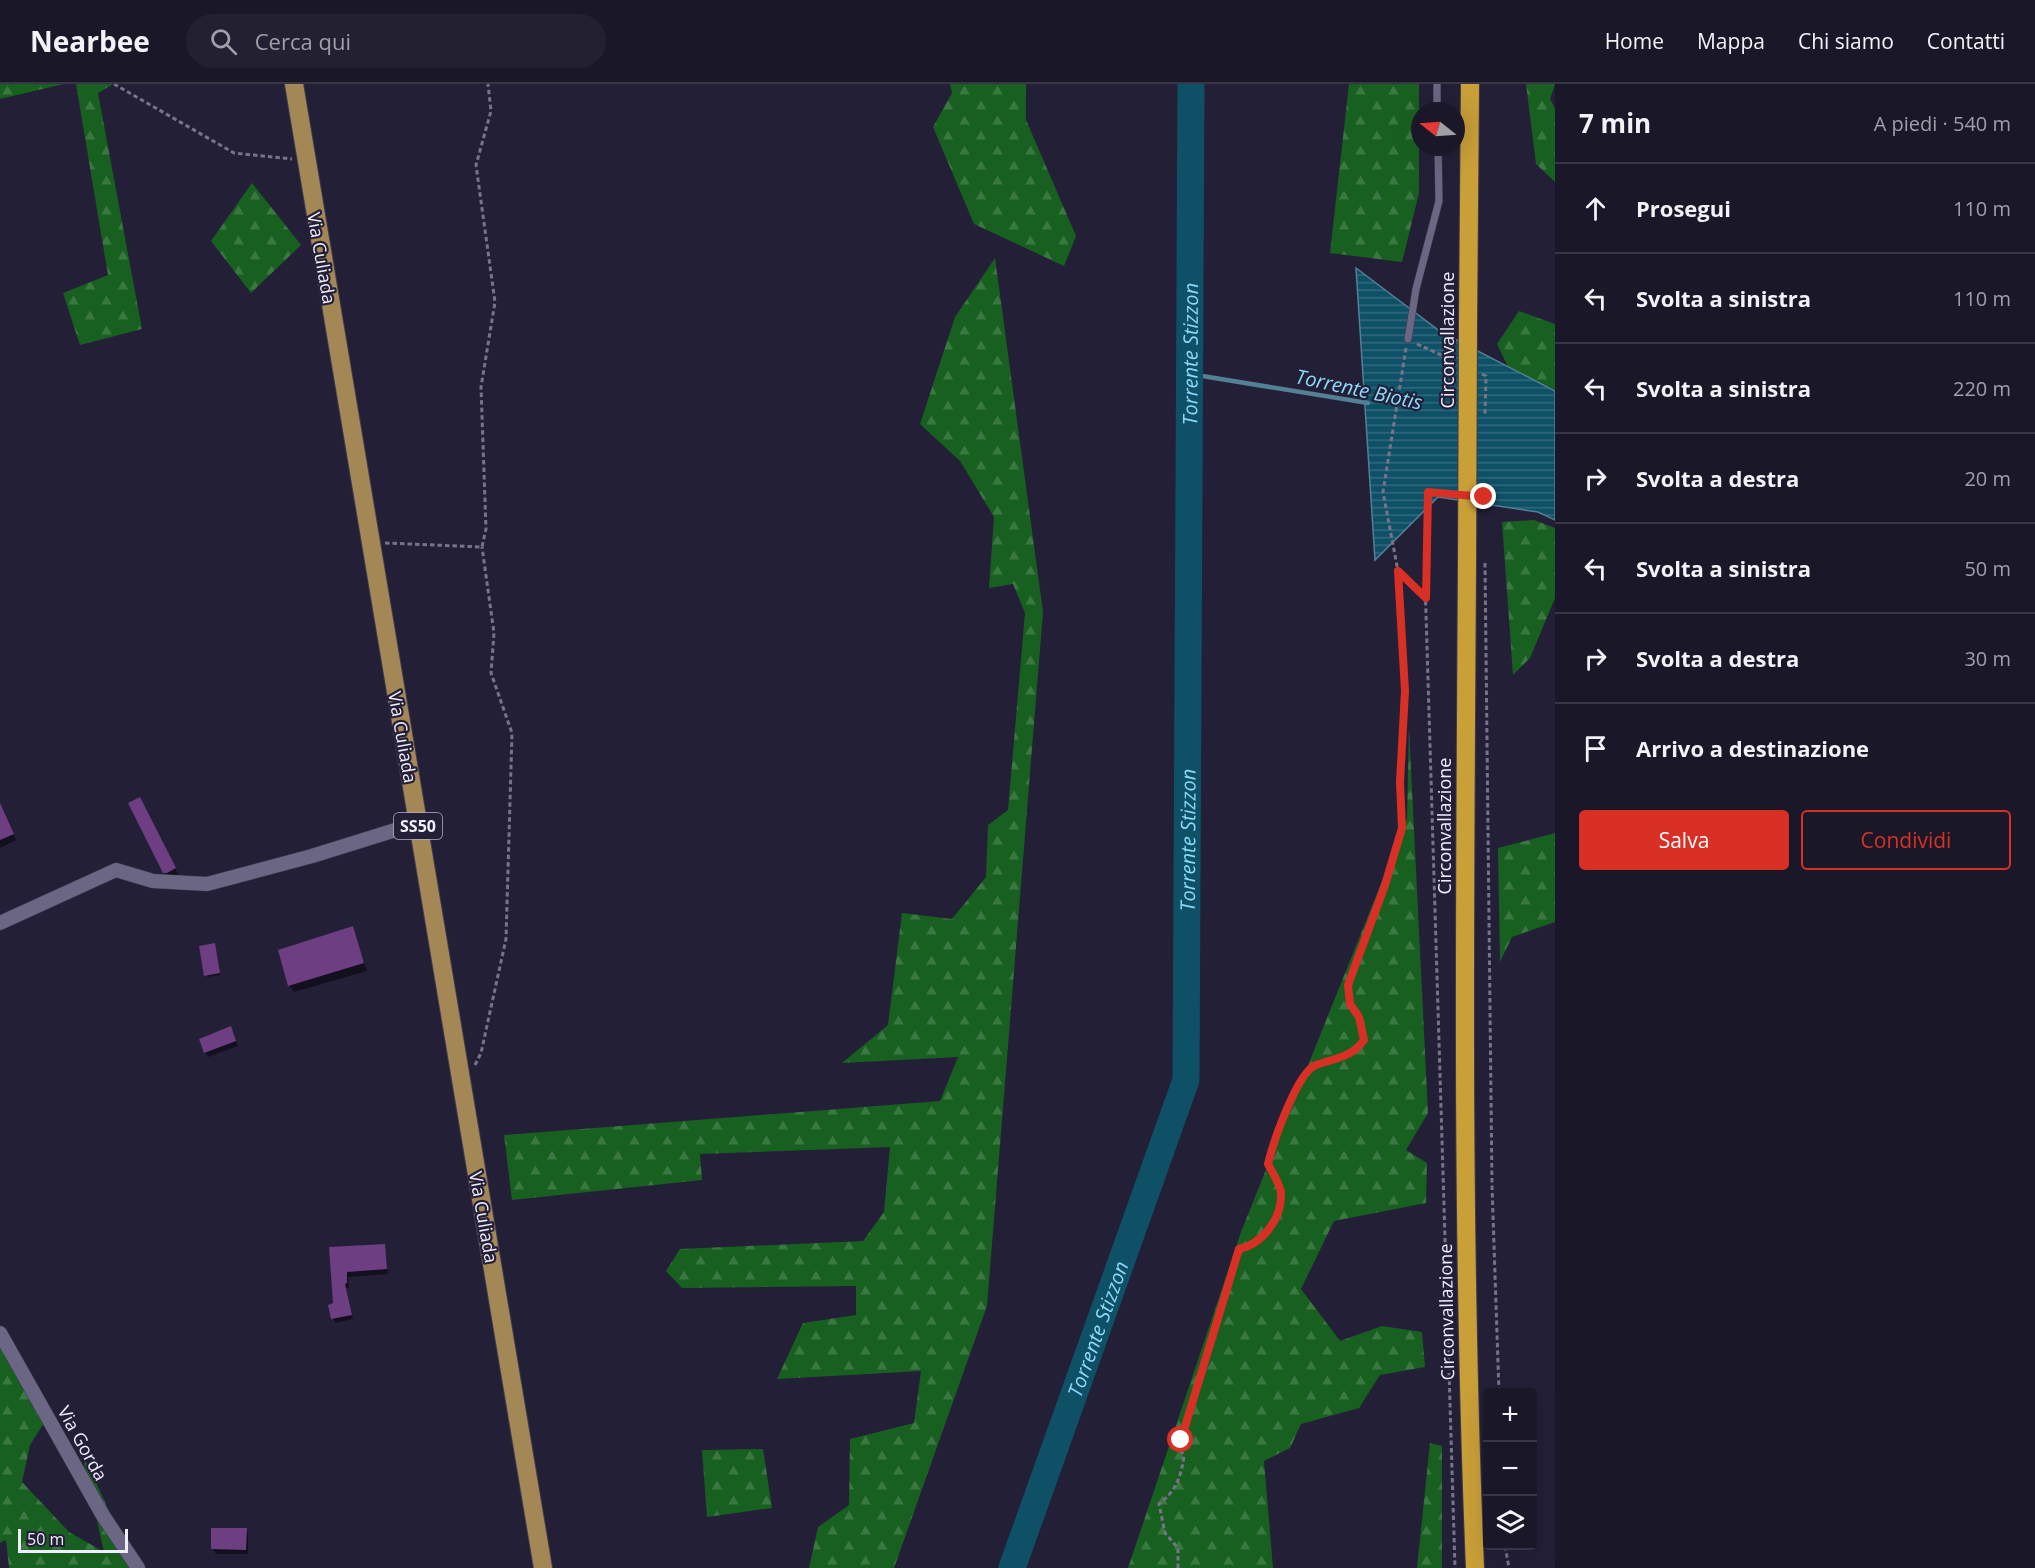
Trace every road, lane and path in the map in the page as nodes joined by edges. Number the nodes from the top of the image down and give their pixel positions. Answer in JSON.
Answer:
{"nodes":[{"id":1,"x":114,"y":84,"type":"edge"},
{"id":2,"x":294,"y":84,"type":"edge"},
{"id":3,"x":488,"y":84,"type":"edge"},
{"id":4,"x":1437,"y":84,"type":"edge"},
{"id":5,"x":1470,"y":84,"type":"edge"},
{"id":6,"x":1437,"y":102,"type":"edge"},
{"id":7,"x":1438,"y":156,"type":"edge"},
{"id":8,"x":305,"y":160,"type":"junction"},
{"id":9,"x":1408,"y":339,"type":"junction"},
{"id":10,"x":1457,"y":362,"type":"dead end"},
{"id":11,"x":1476,"y":371,"type":"dead end"},
{"id":12,"x":1485,"y":426,"type":"dead end"},
{"id":13,"x":1462,"y":495,"type":"dead end"},
{"id":14,"x":382,"y":543,"type":"dead end"},
{"id":15,"x":482,"y":547,"type":"junction"},
{"id":16,"x":1476,"y":562,"type":"junction"},
{"id":17,"x":1398,"y":571,"type":"junction"},
{"id":18,"x":1426,"y":598,"type":"junction"},
{"id":19,"x":417,"y":823,"type":"junction"},
{"id":20,"x":0,"y":923,"type":"edge"},
{"id":21,"x":462,"y":1090,"type":"junction"},
{"id":22,"x":0,"y":1333,"type":"edge"},
{"id":23,"x":1499,"y":1388,"type":"edge"},
{"id":24,"x":1506,"y":1550,"type":"edge"},
{"id":25,"x":138,"y":1568,"type":"edge"},
{"id":26,"x":543,"y":1568,"type":"edge"},
{"id":27,"x":1178,"y":1568,"type":"edge"},
{"id":28,"x":1455,"y":1568,"type":"edge"},
{"id":29,"x":1475,"y":1568,"type":"edge"},
{"id":30,"x":1509,"y":1568,"type":"edge"}],
"edges":[{"from":1,"to":8,"type":"path"},
{"from":2,"to":8,"type":"main road","name":"Via Culiada","number":"SS50"},
{"from":3,"to":15,"type":"path"},
{"from":4,"to":6,"type":"lane"},
{"from":5,"to":16,"type":"highway","name":"Circonvallazione","bridge":true},
{"from":7,"to":9,"type":"lane"},
{"from":8,"to":19,"type":"main road","name":"Via Culiada","number":"SS50"},
{"from":9,"to":10,"type":"path"},
{"from":9,"to":17,"type":"path"},
{"from":11,"to":12,"type":"path"},
{"from":13,"to":18,"type":"path"},
{"from":14,"to":15,"type":"path"},
{"from":15,"to":21,"type":"path"},
{"from":16,"to":23,"type":"path"},
{"from":16,"to":29,"type":"highway","name":"Circonvallazione"},
{"from":17,"to":18,"type":"path"},
{"from":17,"to":27,"type":"path"},
{"from":18,"to":28,"type":"path"},
{"from":19,"to":20,"type":"street"},
{"from":19,"to":21,"type":"main road","name":"Via Culiada","number":"SS50"},
{"from":21,"to":26,"type":"main road","name":"Via Culiada","number":"SS50"},
{"from":22,"to":25,"type":"street","name":"Via Gorda"},
{"from":24,"to":30,"type":"path"}]}
